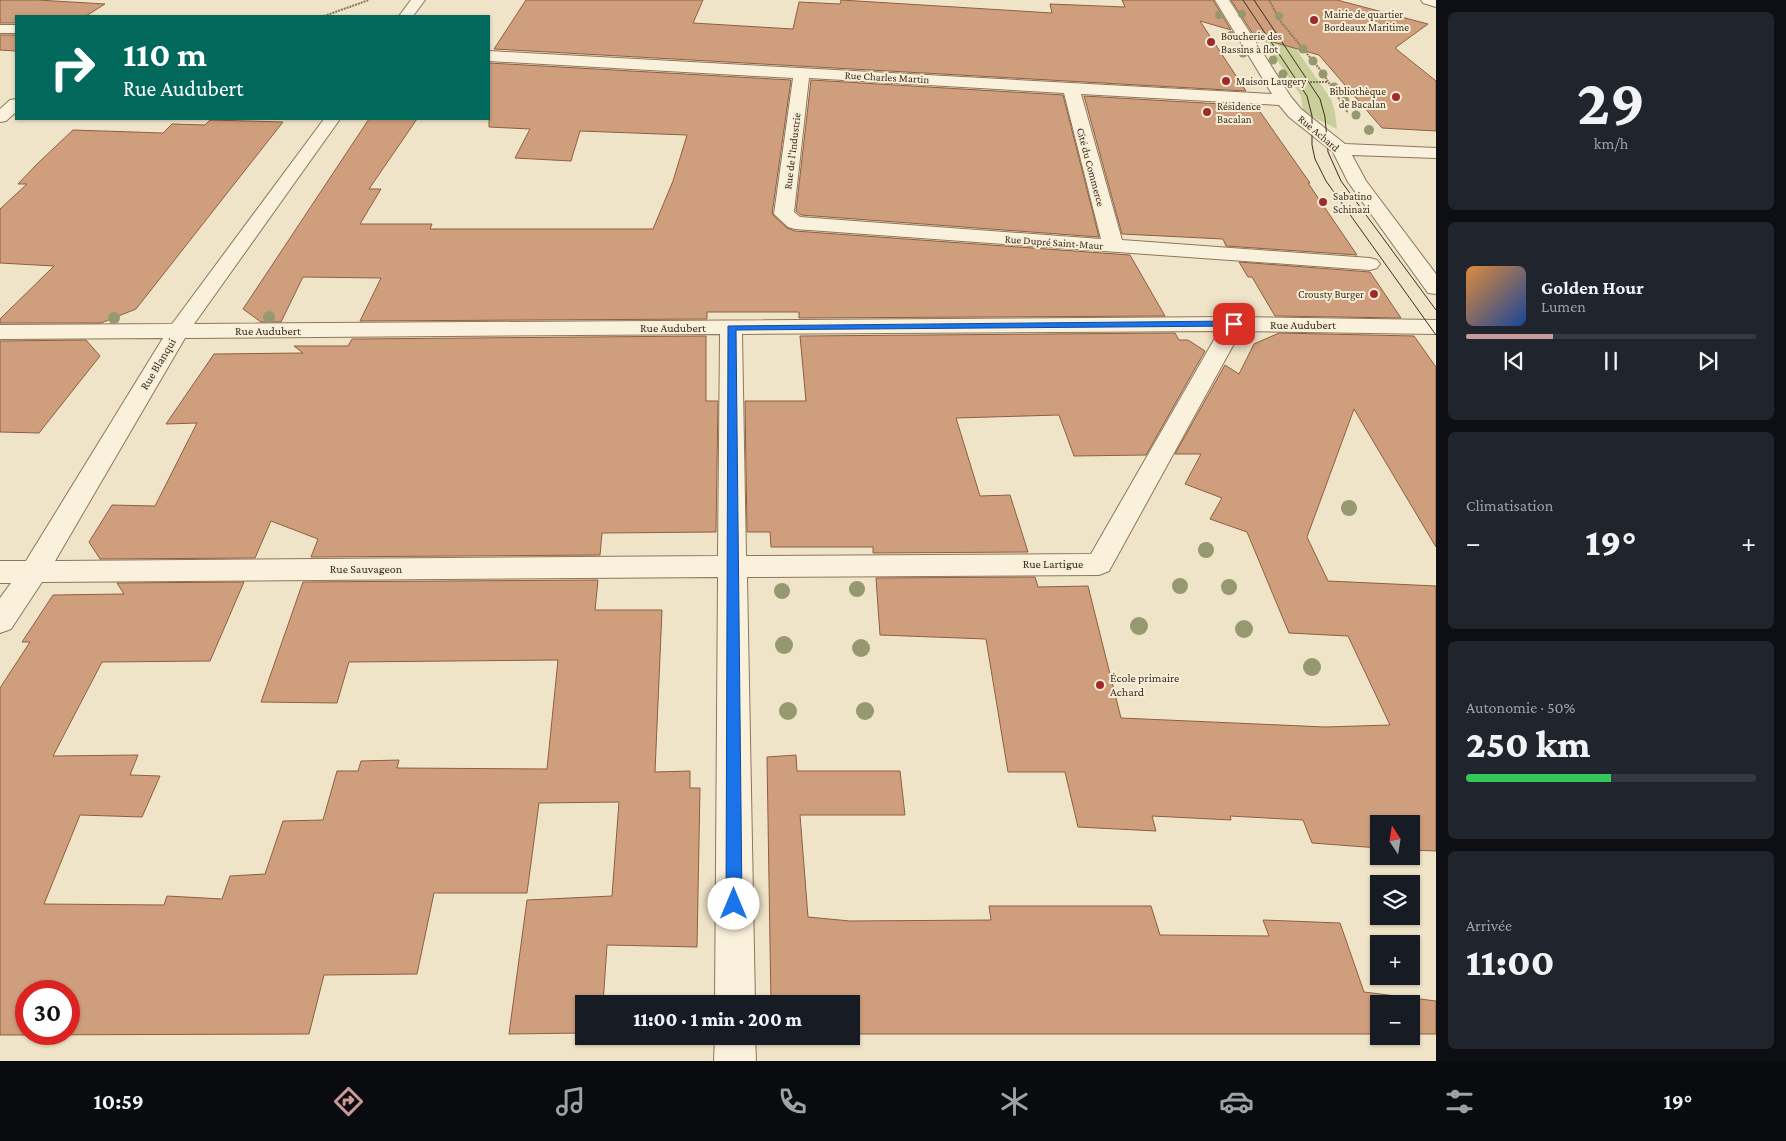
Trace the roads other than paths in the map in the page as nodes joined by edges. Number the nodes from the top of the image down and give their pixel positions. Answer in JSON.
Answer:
{"nodes":[{"id":1,"x":418,"y":0,"type":"edge"},
{"id":2,"x":1222,"y":0,"type":"edge"},
{"id":3,"x":1428,"y":0,"type":"edge"},
{"id":4,"x":1436,"y":3,"type":"edge"},
{"id":5,"x":407,"y":15,"type":"edge"},
{"id":6,"x":0,"y":29,"type":"edge"},
{"id":7,"x":15,"y":30,"type":"edge"},
{"id":8,"x":490,"y":56,"type":"edge"},
{"id":9,"x":802,"y":73,"type":"junction"},
{"id":10,"x":1071,"y":88,"type":"junction"},
{"id":11,"x":1284,"y":100,"type":"junction"},
{"id":12,"x":15,"y":105,"type":"edge"},
{"id":13,"x":0,"y":117,"type":"edge"},
{"id":14,"x":331,"y":120,"type":"edge"},
{"id":15,"x":1340,"y":149,"type":"junction"},
{"id":16,"x":1436,"y":153,"type":"edge"},
{"id":17,"x":795,"y":223,"type":"joint"},
{"id":18,"x":1113,"y":246,"type":"junction"},
{"id":19,"x":1370,"y":264,"type":"dead end"},
{"id":20,"x":1436,"y":288,"type":"edge"},
{"id":21,"x":1234,"y":324,"type":"junction"},
{"id":22,"x":1436,"y":327,"type":"edge"},
{"id":23,"x":731,"y":328,"type":"junction"},
{"id":24,"x":178,"y":331,"type":"junction"},
{"id":25,"x":0,"y":332,"type":"edge"},
{"id":26,"x":732,"y":567,"type":"junction"},
{"id":27,"x":0,"y":572,"type":"edge"},
{"id":28,"x":34,"y":572,"type":"junction"},
{"id":29,"x":0,"y":621,"type":"edge"},
{"id":30,"x":734,"y":995,"type":"edge"},
{"id":31,"x":735,"y":1045,"type":"edge"},
{"id":32,"x":735,"y":1061,"type":"edge"}],
"edges":[{"from":1,"to":5,"type":"street"},
{"from":2,"to":11,"type":"street","name":"Rue Achard"},
{"from":3,"to":4,"type":"street"},
{"from":6,"to":7,"type":"street"},
{"from":8,"to":9,"type":"street","name":"Rue Charles Martin"},
{"from":9,"to":10,"type":"street","name":"Rue Charles Martin"},
{"from":9,"to":17,"type":"street","name":"Rue de l'Industrie"},
{"from":10,"to":11,"type":"street","name":"Rue Charles Martin"},
{"from":10,"to":18,"type":"street","name":"Cité du Commerce"},
{"from":11,"to":15,"type":"street","name":"Rue Achard"},
{"from":12,"to":13,"type":"street"},
{"from":14,"to":24,"type":"street","name":"Rue Blanqui"},
{"from":15,"to":16,"type":"street"},
{"from":15,"to":20,"type":"street","name":"Rue Achard"},
{"from":17,"to":18,"type":"street","name":"Rue Dupré Saint-Maur"},
{"from":18,"to":19,"type":"street","name":"Rue Dupré Saint-Maur"},
{"from":21,"to":22,"type":"street","name":"Rue Audubert"},
{"from":21,"to":23,"type":"street","name":"Rue Audubert"},
{"from":21,"to":26,"type":"street","name":"Rue Lartigue"},
{"from":23,"to":24,"type":"street","name":"Rue Audubert"},
{"from":23,"to":26,"type":"street"},
{"from":24,"to":25,"type":"street","name":"Rue Audubert"},
{"from":24,"to":28,"type":"street","name":"Rue Blanqui"},
{"from":26,"to":28,"type":"street","name":"Rue Sauvageon"},
{"from":26,"to":30,"type":"street"},
{"from":27,"to":28,"type":"street","name":"Rue Sauvageon"},
{"from":28,"to":29,"type":"street","name":"Rue Blanqui"},
{"from":31,"to":32,"type":"street"}]}
